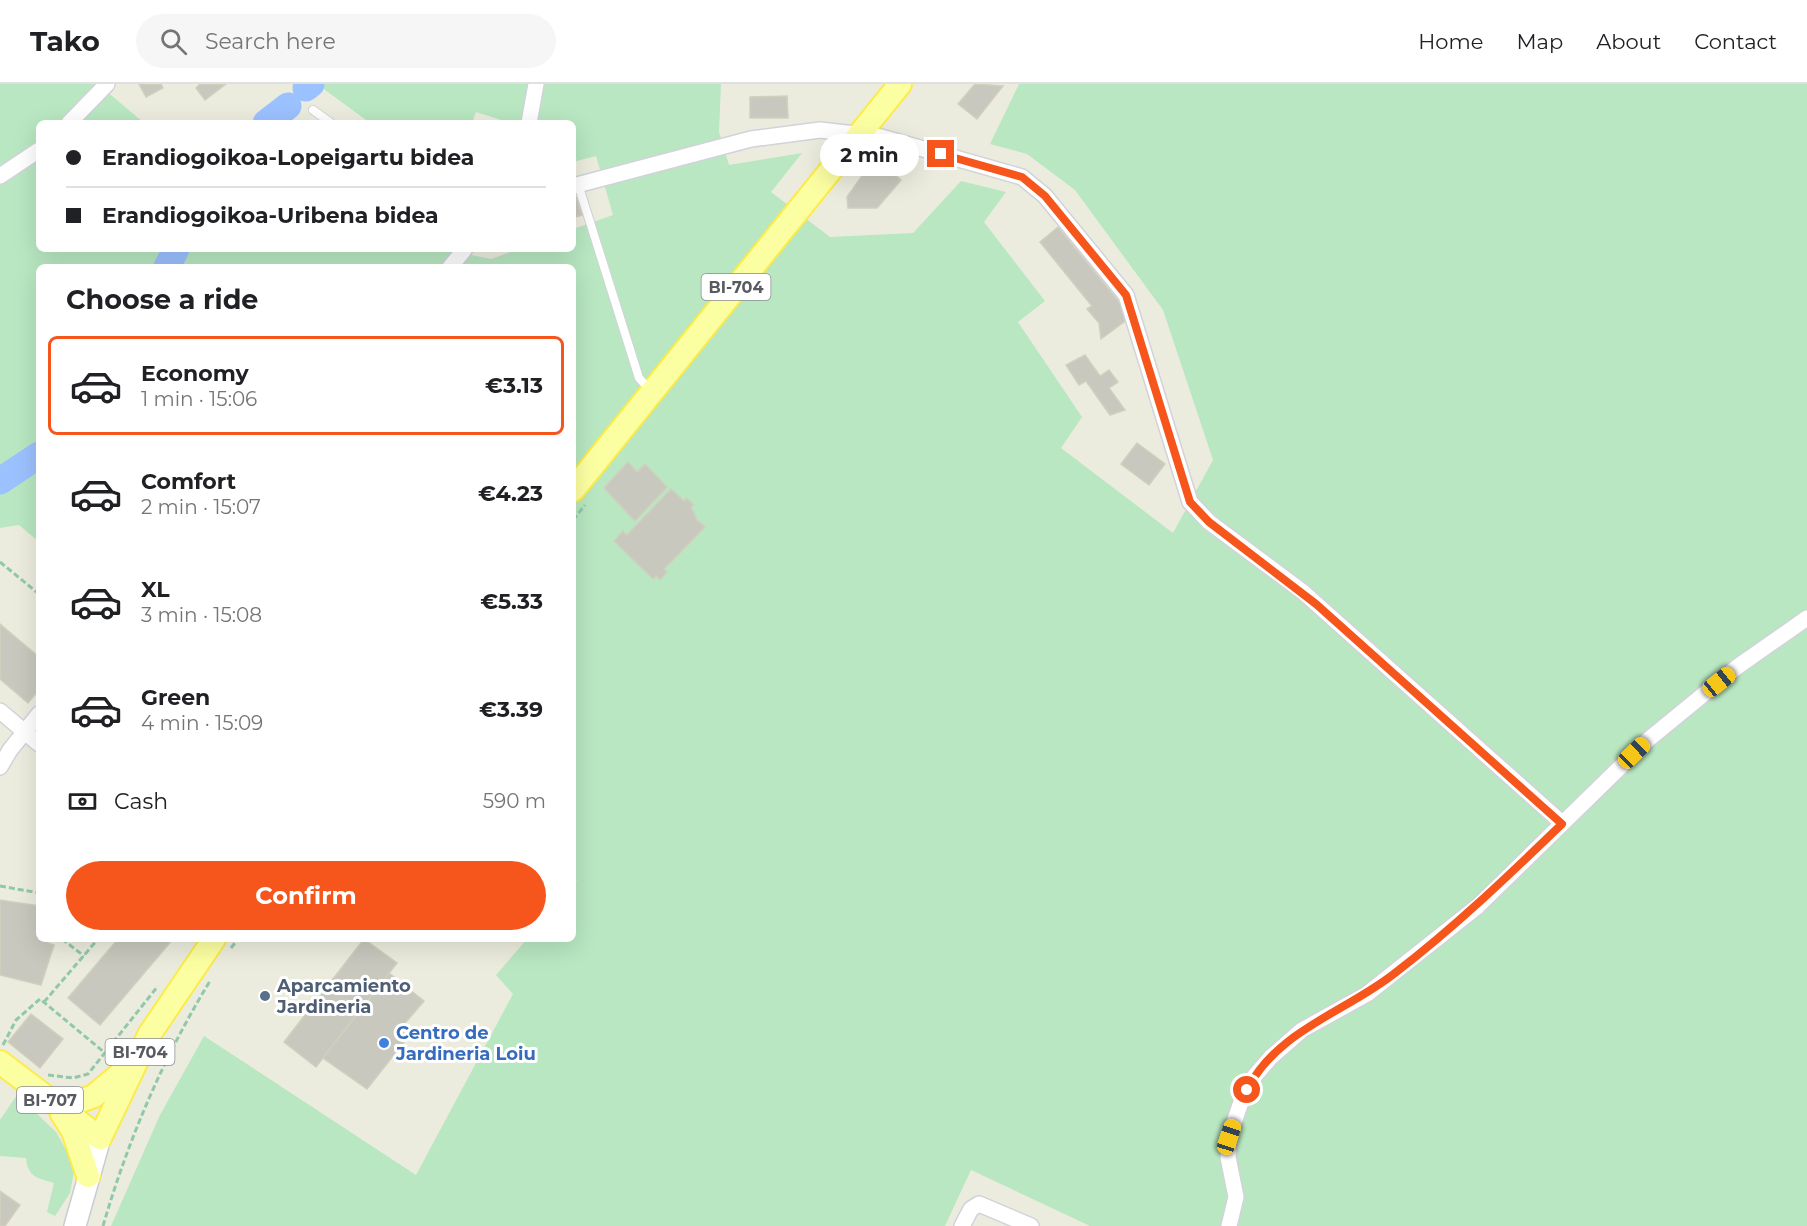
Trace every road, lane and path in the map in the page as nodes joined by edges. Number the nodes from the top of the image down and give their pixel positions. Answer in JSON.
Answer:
{"nodes":[{"id":1,"x":107,"y":84,"type":"edge"},
{"id":2,"x":536,"y":84,"type":"edge"},
{"id":3,"x":900,"y":84,"type":"edge"},
{"id":4,"x":313,"y":110,"type":"dead end"},
{"id":5,"x":72,"y":120,"type":"edge"},
{"id":6,"x":327,"y":120,"type":"edge"},
{"id":7,"x":530,"y":120,"type":"edge"},
{"id":8,"x":859,"y":135,"type":"junction"},
{"id":9,"x":36,"y":152,"type":"edge"},
{"id":10,"x":0,"y":176,"type":"edge"},
{"id":11,"x":576,"y":185,"type":"edge"},
{"id":12,"x":576,"y":188,"type":"edge"},
{"id":13,"x":462,"y":252,"type":"edge"},
{"id":14,"x":452,"y":264,"type":"edge"},
{"id":15,"x":652,"y":392,"type":"junction"},
{"id":16,"x":576,"y":485,"type":"edge"},
{"id":17,"x":0,"y":561,"type":"edge"},
{"id":18,"x":36,"y":591,"type":"edge"},
{"id":19,"x":1807,"y":618,"type":"edge"},
{"id":20,"x":0,"y":711,"type":"edge"},
{"id":21,"x":36,"y":718,"type":"edge"},
{"id":22,"x":25,"y":732,"type":"junction"},
{"id":23,"x":36,"y":741,"type":"edge"},
{"id":24,"x":0,"y":767,"type":"edge"},
{"id":25,"x":1562,"y":824,"type":"junction"},
{"id":26,"x":0,"y":886,"type":"edge"},
{"id":27,"x":36,"y":892,"type":"edge"},
{"id":28,"x":66,"y":942,"type":"edge"},
{"id":29,"x":96,"y":942,"type":"edge"},
{"id":30,"x":220,"y":946,"type":"edge"},
{"id":31,"x":84,"y":956,"type":"junction"},
{"id":32,"x":165,"y":977,"type":"dead end"},
{"id":33,"x":213,"y":977,"type":"dead end"},
{"id":34,"x":199,"y":979,"type":"junction"},
{"id":35,"x":44,"y":1002,"type":"junction"},
{"id":36,"x":0,"y":1048,"type":"edge"},
{"id":37,"x":5,"y":1053,"type":"edge"},
{"id":38,"x":105,"y":1053,"type":"junction"},
{"id":39,"x":135,"y":1061,"type":"junction"},
{"id":40,"x":41,"y":1074,"type":"dead end"},
{"id":41,"x":59,"y":1106,"type":"junction"},
{"id":42,"x":100,"y":1138,"type":"junction"},
{"id":43,"x":88,"y":1176,"type":"junction"},
{"id":44,"x":75,"y":1226,"type":"edge"},
{"id":45,"x":103,"y":1226,"type":"edge"},
{"id":46,"x":962,"y":1226,"type":"edge"},
{"id":47,"x":1031,"y":1226,"type":"edge"},
{"id":48,"x":1229,"y":1226,"type":"edge"}],
"edges":[{"from":1,"to":5,"type":"street"},
{"from":2,"to":7,"type":"street"},
{"from":3,"to":8,"type":"main road","number":"BI-704"},
{"from":4,"to":6,"type":"lane"},
{"from":8,"to":11,"type":"street"},
{"from":8,"to":15,"type":"main road","number":"BI-704"},
{"from":8,"to":25,"type":"street"},
{"from":9,"to":10,"type":"street"},
{"from":12,"to":15,"type":"lane"},
{"from":13,"to":14,"type":"street"},
{"from":15,"to":16,"type":"main road","number":"BI-704"},
{"from":17,"to":18,"type":"path"},
{"from":19,"to":25,"type":"street"},
{"from":20,"to":22,"type":"street"},
{"from":21,"to":22,"type":"street"},
{"from":22,"to":23,"type":"street"},
{"from":22,"to":24,"type":"street"},
{"from":25,"to":48,"type":"street"},
{"from":26,"to":27,"type":"path"},
{"from":28,"to":31,"type":"path"},
{"from":29,"to":31,"type":"path"},
{"from":30,"to":34,"type":"main road","number":"BI-704"},
{"from":31,"to":35,"type":"path"},
{"from":32,"to":38,"type":"path"},
{"from":33,"to":34,"type":"path"},
{"from":34,"to":39,"type":"main road","number":"BI-704"},
{"from":34,"to":45,"type":"path"},
{"from":35,"to":37,"type":"path"},
{"from":35,"to":38,"type":"path"},
{"from":36,"to":37,"type":"path"},
{"from":37,"to":41,"type":"main road","number":"BI-707"},
{"from":38,"to":40,"type":"path"},
{"from":39,"to":41,"type":"main road"},
{"from":39,"to":42,"type":"main road","number":"BI-704"},
{"from":41,"to":42,"type":"main road","number":"BI-707"},
{"from":41,"to":43,"type":"main road"},
{"from":42,"to":43,"type":"main road"},
{"from":43,"to":44,"type":"main road"},
{"from":46,"to":47,"type":"street"}]}
